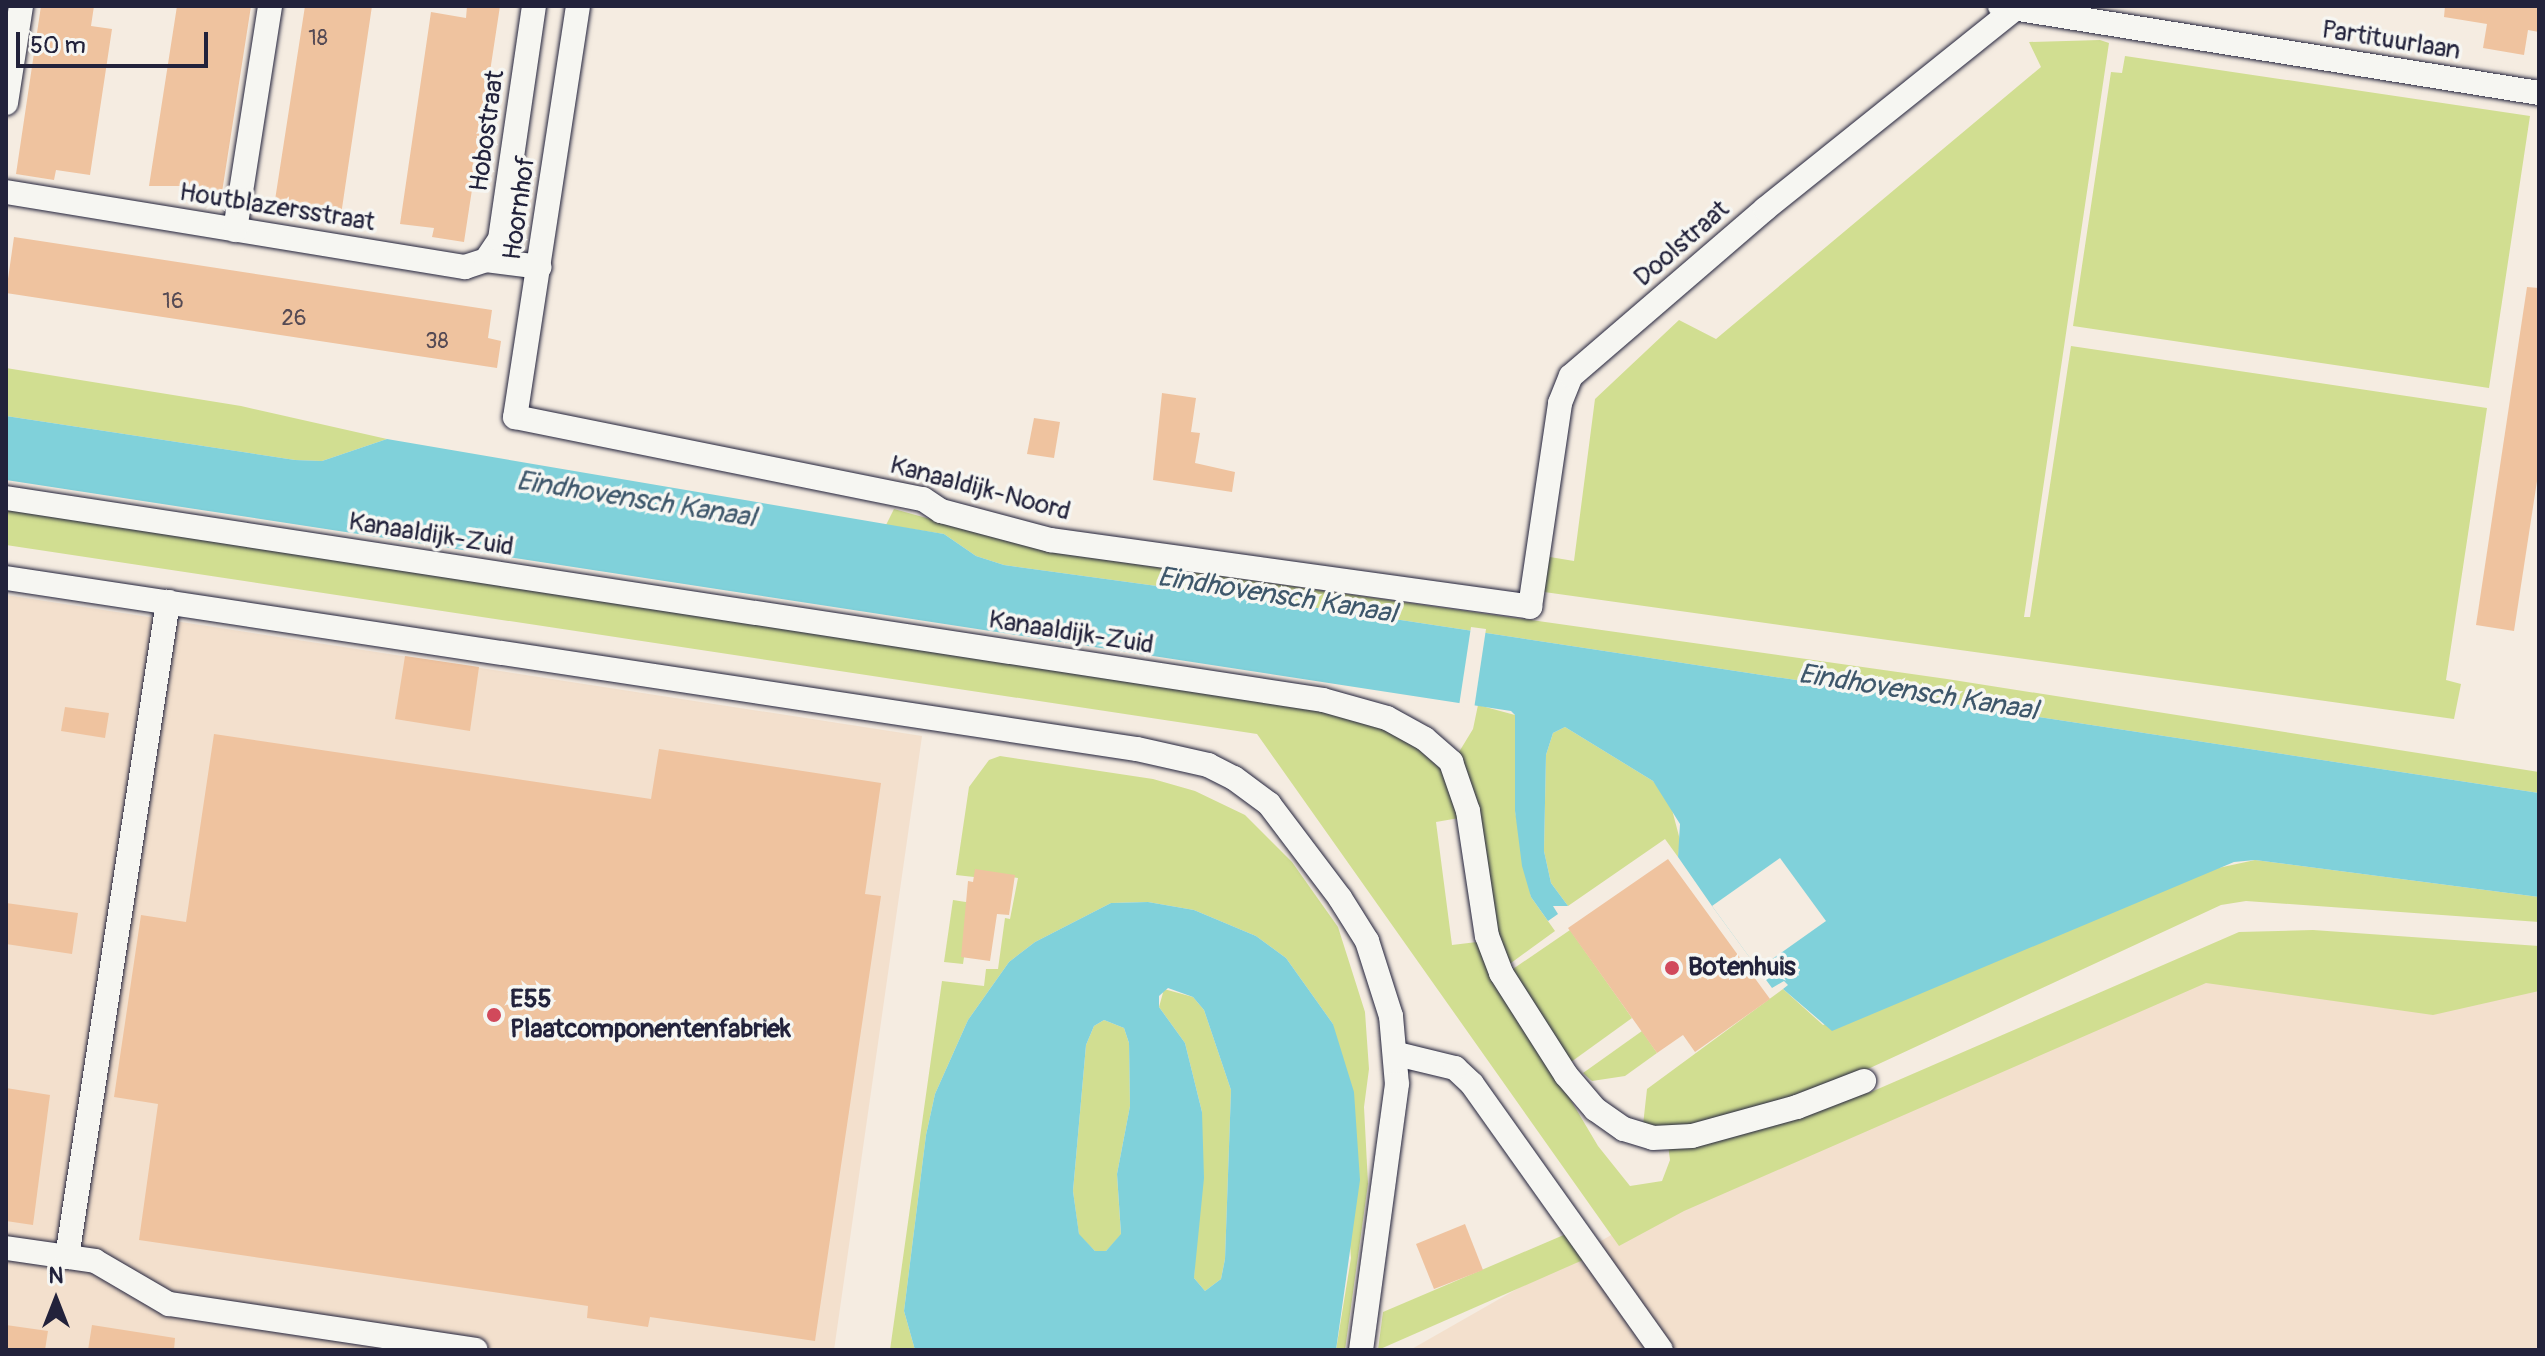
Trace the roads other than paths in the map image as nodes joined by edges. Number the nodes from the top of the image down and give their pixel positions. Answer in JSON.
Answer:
{"nodes":[{"id":1,"x":21,"y":6,"type":"edge"},
{"id":2,"x":270,"y":6,"type":"edge"},
{"id":3,"x":534,"y":6,"type":"edge"},
{"id":4,"x":578,"y":6,"type":"edge"},
{"id":5,"x":2006,"y":7,"type":"edge"},
{"id":6,"x":2539,"y":93,"type":"edge"},
{"id":7,"x":6,"y":103,"type":"edge"},
{"id":8,"x":6,"y":192,"type":"edge"},
{"id":9,"x":235,"y":230,"type":"junction"},
{"id":10,"x":486,"y":260,"type":"junction"},
{"id":11,"x":540,"y":267,"type":"junction"},
{"id":12,"x":515,"y":417,"type":"joint"},
{"id":13,"x":6,"y":498,"type":"edge"},
{"id":14,"x":6,"y":578,"type":"edge"},
{"id":15,"x":168,"y":602,"type":"junction"},
{"id":16,"x":1530,"y":607,"type":"joint"},
{"id":17,"x":1397,"y":1054,"type":"junction"},
{"id":18,"x":1864,"y":1081,"type":"dead end"},
{"id":19,"x":6,"y":1248,"type":"edge"},
{"id":20,"x":67,"y":1257,"type":"junction"},
{"id":21,"x":476,"y":1350,"type":"edge"},
{"id":22,"x":1361,"y":1350,"type":"edge"},
{"id":23,"x":1661,"y":1350,"type":"edge"}],
"edges":[{"from":1,"to":7,"type":"street"},
{"from":2,"to":9,"type":"street"},
{"from":3,"to":10,"type":"street","name":"Hobostraat"},
{"from":4,"to":11,"type":"street","name":"Hoornhof"},
{"from":5,"to":6,"type":"street","name":"Partituurlaan"},
{"from":5,"to":16,"type":"street","name":"Doolstraat"},
{"from":8,"to":9,"type":"street","name":"Houtblazersstraat"},
{"from":9,"to":10,"type":"street","name":"Houtblazersstraat"},
{"from":10,"to":11,"type":"street","name":"Houtblazersstraat"},
{"from":11,"to":12,"type":"street","name":"Hoornhof"},
{"from":12,"to":16,"type":"street","name":"Kanaaldijk-Noord"},
{"from":13,"to":18,"type":"street","name":"Kanaaldijk-Zuid"},
{"from":14,"to":15,"type":"street"},
{"from":15,"to":17,"type":"street"},
{"from":15,"to":20,"type":"street"},
{"from":17,"to":22,"type":"street"},
{"from":17,"to":23,"type":"street"},
{"from":19,"to":20,"type":"street"},
{"from":20,"to":21,"type":"street"}]}
